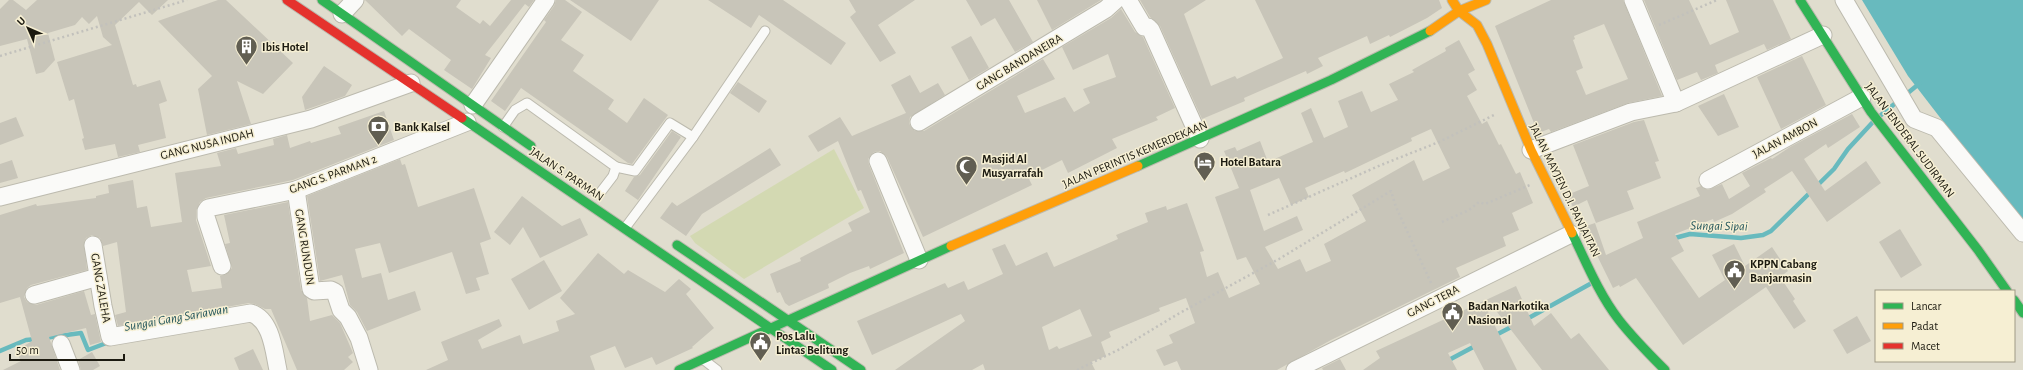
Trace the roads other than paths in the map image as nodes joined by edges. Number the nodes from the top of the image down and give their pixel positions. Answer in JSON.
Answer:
{"nodes":[{"id":1,"x":287,"y":0,"type":"edge"},
{"id":2,"x":322,"y":0,"type":"edge"},
{"id":3,"x":355,"y":0,"type":"edge"},
{"id":4,"x":546,"y":0,"type":"edge"},
{"id":5,"x":1116,"y":0,"type":"edge"},
{"id":6,"x":1128,"y":0,"type":"edge"},
{"id":7,"x":1452,"y":0,"type":"edge"},
{"id":8,"x":1486,"y":0,"type":"edge"},
{"id":9,"x":1633,"y":0,"type":"edge"},
{"id":10,"x":1800,"y":0,"type":"edge"},
{"id":11,"x":1844,"y":0,"type":"edge"},
{"id":12,"x":1459,"y":11,"type":"junction"},
{"id":13,"x":342,"y":14,"type":"junction"},
{"id":14,"x":765,"y":31,"type":"dead end"},
{"id":15,"x":1823,"y":35,"type":"junction"},
{"id":16,"x":411,"y":83,"type":"junction"},
{"id":17,"x":1862,"y":97,"type":"junction"},
{"id":18,"x":1676,"y":103,"type":"junction"},
{"id":19,"x":472,"y":105,"type":"junction"},
{"id":20,"x":467,"y":122,"type":"junction"},
{"id":21,"x":919,"y":122,"type":"dead end"},
{"id":22,"x":499,"y":124,"type":"junction"},
{"id":23,"x":486,"y":134,"type":"junction"},
{"id":24,"x":693,"y":137,"type":"junction"},
{"id":25,"x":1200,"y":139,"type":"junction"},
{"id":26,"x":1531,"y":150,"type":"junction"},
{"id":27,"x":542,"y":153,"type":"dead end"},
{"id":28,"x":878,"y":161,"type":"dead end"},
{"id":29,"x":616,"y":167,"type":"junction"},
{"id":30,"x":1708,"y":180,"type":"dead end"},
{"id":31,"x":296,"y":190,"type":"junction"},
{"id":32,"x":600,"y":193,"type":"dead end"},
{"id":33,"x":0,"y":197,"type":"edge"},
{"id":34,"x":625,"y":228,"type":"junction"},
{"id":35,"x":2023,"y":233,"type":"edge"},
{"id":36,"x":1571,"y":234,"type":"junction"},
{"id":37,"x":671,"y":241,"type":"dead end"},
{"id":38,"x":93,"y":245,"type":"dead end"},
{"id":39,"x":919,"y":260,"type":"junction"},
{"id":40,"x":222,"y":266,"type":"dead end"},
{"id":41,"x":98,"y":277,"type":"junction"},
{"id":42,"x":2006,"y":290,"type":"edge"},
{"id":43,"x":34,"y":295,"type":"dead end"},
{"id":44,"x":2015,"y":301,"type":"edge"},
{"id":45,"x":2023,"y":313,"type":"edge"},
{"id":46,"x":788,"y":320,"type":"junction"},
{"id":47,"x":770,"y":328,"type":"junction"},
{"id":48,"x":61,"y":344,"type":"dead end"},
{"id":49,"x":703,"y":359,"type":"junction"},
{"id":50,"x":71,"y":370,"type":"edge"},
{"id":51,"x":278,"y":370,"type":"edge"},
{"id":52,"x":369,"y":370,"type":"edge"},
{"id":53,"x":680,"y":370,"type":"edge"},
{"id":54,"x":717,"y":370,"type":"edge"},
{"id":55,"x":832,"y":370,"type":"edge"},
{"id":56,"x":861,"y":370,"type":"edge"},
{"id":57,"x":1295,"y":370,"type":"edge"},
{"id":58,"x":1665,"y":370,"type":"edge"}],
"edges":[{"from":1,"to":16,"type":"main road","name":"JALAN S. PARMAN"},
{"from":2,"to":13,"type":"main road","name":"JALAN S. PARMAN"},
{"from":3,"to":13,"type":"street"},
{"from":4,"to":19,"type":"street"},
{"from":5,"to":21,"type":"street","name":"GANG BANDANEIRA"},
{"from":6,"to":25,"type":"street"},
{"from":7,"to":12,"type":"main road","name":"JALAN MAYJEN D.I. PANJAITAN"},
{"from":8,"to":12,"type":"main road","name":"JALAN PERINTIS KEMERDEKAAN"},
{"from":9,"to":18,"type":"street"},
{"from":10,"to":15,"type":"main road","name":"JALAN JENDERAL SUDIRMAN"},
{"from":11,"to":35,"type":"street"},
{"from":12,"to":25,"type":"main road","name":"JALAN PERINTIS KEMERDEKAAN"},
{"from":12,"to":26,"type":"main road","name":"JALAN MAYJEN D.I. PANJAITAN"},
{"from":13,"to":19,"type":"main road","name":"JALAN S. PARMAN"},
{"from":14,"to":24,"type":"lane"},
{"from":15,"to":17,"type":"main road","name":"JALAN JENDERAL SUDIRMAN"},
{"from":15,"to":18,"type":"street"},
{"from":16,"to":20,"type":"main road","name":"JALAN S. PARMAN"},
{"from":16,"to":33,"type":"street","name":"GANG NUSA INDAH"},
{"from":17,"to":30,"type":"street","name":"JALAN AMBON"},
{"from":17,"to":42,"type":"main road","name":"JALAN JENDERAL SUDIRMAN"},
{"from":18,"to":26,"type":"street"},
{"from":19,"to":22,"type":"main road","name":"JALAN S. PARMAN"},
{"from":20,"to":23,"type":"main road","name":"JALAN S. PARMAN"},
{"from":20,"to":31,"type":"street","name":"GANG S. PARMAN 2"},
{"from":22,"to":23,"type":"main road"},
{"from":22,"to":27,"type":"main road","name":"JALAN S. PARMAN"},
{"from":22,"to":29,"type":"lane"},
{"from":23,"to":34,"type":"main road","name":"JALAN S. PARMAN"},
{"from":24,"to":29,"type":"lane"},
{"from":24,"to":34,"type":"lane"},
{"from":25,"to":39,"type":"main road","name":"JALAN PERINTIS KEMERDEKAAN"},
{"from":26,"to":36,"type":"main road","name":"JALAN MAYJEN D.I. PANJAITAN"},
{"from":28,"to":39,"type":"street"},
{"from":29,"to":32,"type":"lane"},
{"from":31,"to":40,"type":"street","name":"GANG S. PARMAN 2"},
{"from":31,"to":52,"type":"street","name":"GANG RUNDUN"},
{"from":34,"to":47,"type":"main road","name":"JALAN S. PARMAN"},
{"from":36,"to":57,"type":"street","name":"GANG TERA"},
{"from":36,"to":58,"type":"main road","name":"JALAN MAYJEN D.I. PANJAITAN"},
{"from":37,"to":46,"type":"main road"},
{"from":38,"to":41,"type":"street","name":"GANG ZALEHA"},
{"from":39,"to":46,"type":"main road","name":"JALAN PERINTIS KEMERDEKAAN"},
{"from":41,"to":43,"type":"street"},
{"from":41,"to":51,"type":"street","name":"GANG ZALEHA"},
{"from":44,"to":45,"type":"main road"},
{"from":46,"to":47,"type":"main road","name":"JALAN PERINTIS KEMERDEKAAN"},
{"from":46,"to":56,"type":"main road"},
{"from":47,"to":49,"type":"main road","name":"JALAN PERINTIS KEMERDEKAAN"},
{"from":47,"to":55,"type":"main road","name":"JALAN S. PARMAN"},
{"from":48,"to":50,"type":"street"},
{"from":49,"to":53,"type":"main road","name":"JALAN PERINTIS KEMERDEKAAN"},
{"from":49,"to":54,"type":"lane"}]}
